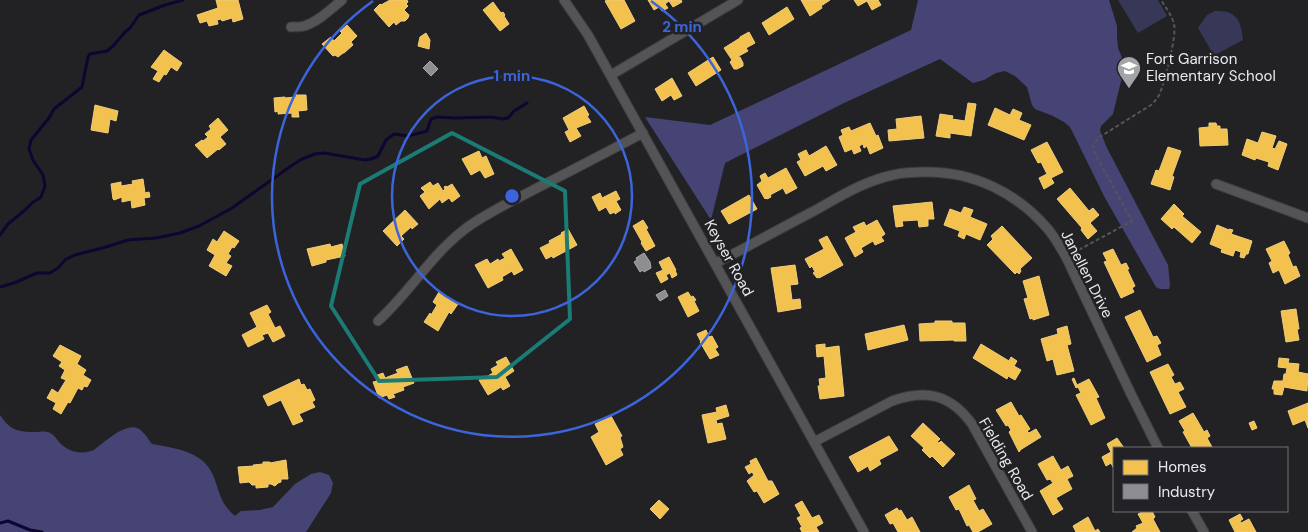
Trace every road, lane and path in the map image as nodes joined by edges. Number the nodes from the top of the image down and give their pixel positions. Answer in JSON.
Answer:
{"nodes":[{"id":1,"x":342,"y":0,"type":"edge"},
{"id":2,"x":564,"y":0,"type":"edge"},
{"id":3,"x":738,"y":0,"type":"edge"},
{"id":4,"x":1161,"y":0,"type":"edge"},
{"id":5,"x":291,"y":27,"type":"dead end"},
{"id":6,"x":611,"y":75,"type":"junction"},
{"id":7,"x":644,"y":133,"type":"junction"},
{"id":8,"x":1216,"y":184,"type":"dead end"},
{"id":9,"x":1308,"y":218,"type":"edge"},
{"id":10,"x":1073,"y":254,"type":"dead end"},
{"id":11,"x":716,"y":263,"type":"junction"},
{"id":12,"x":378,"y":321,"type":"dead end"},
{"id":13,"x":814,"y":442,"type":"junction"},
{"id":14,"x":1158,"y":447,"type":"edge"},
{"id":15,"x":1193,"y":512,"type":"edge"},
{"id":16,"x":864,"y":532,"type":"edge"},
{"id":17,"x":1032,"y":532,"type":"edge"},
{"id":18,"x":1204,"y":532,"type":"edge"}],
"edges":[{"from":1,"to":5,"type":"street"},
{"from":2,"to":6,"type":"street","name":"Keyser Road"},
{"from":3,"to":6,"type":"street"},
{"from":4,"to":10,"type":"path"},
{"from":6,"to":7,"type":"street","name":"Keyser Road"},
{"from":7,"to":11,"type":"street","name":"Keyser Road"},
{"from":7,"to":12,"type":"street"},
{"from":8,"to":9,"type":"street"},
{"from":11,"to":13,"type":"street","name":"Keyser Road"},
{"from":11,"to":14,"type":"street","name":"Janellen Drive"},
{"from":13,"to":16,"type":"street","name":"Keyser Road"},
{"from":13,"to":17,"type":"street","name":"Fielding Road"},
{"from":15,"to":18,"type":"street"}]}
